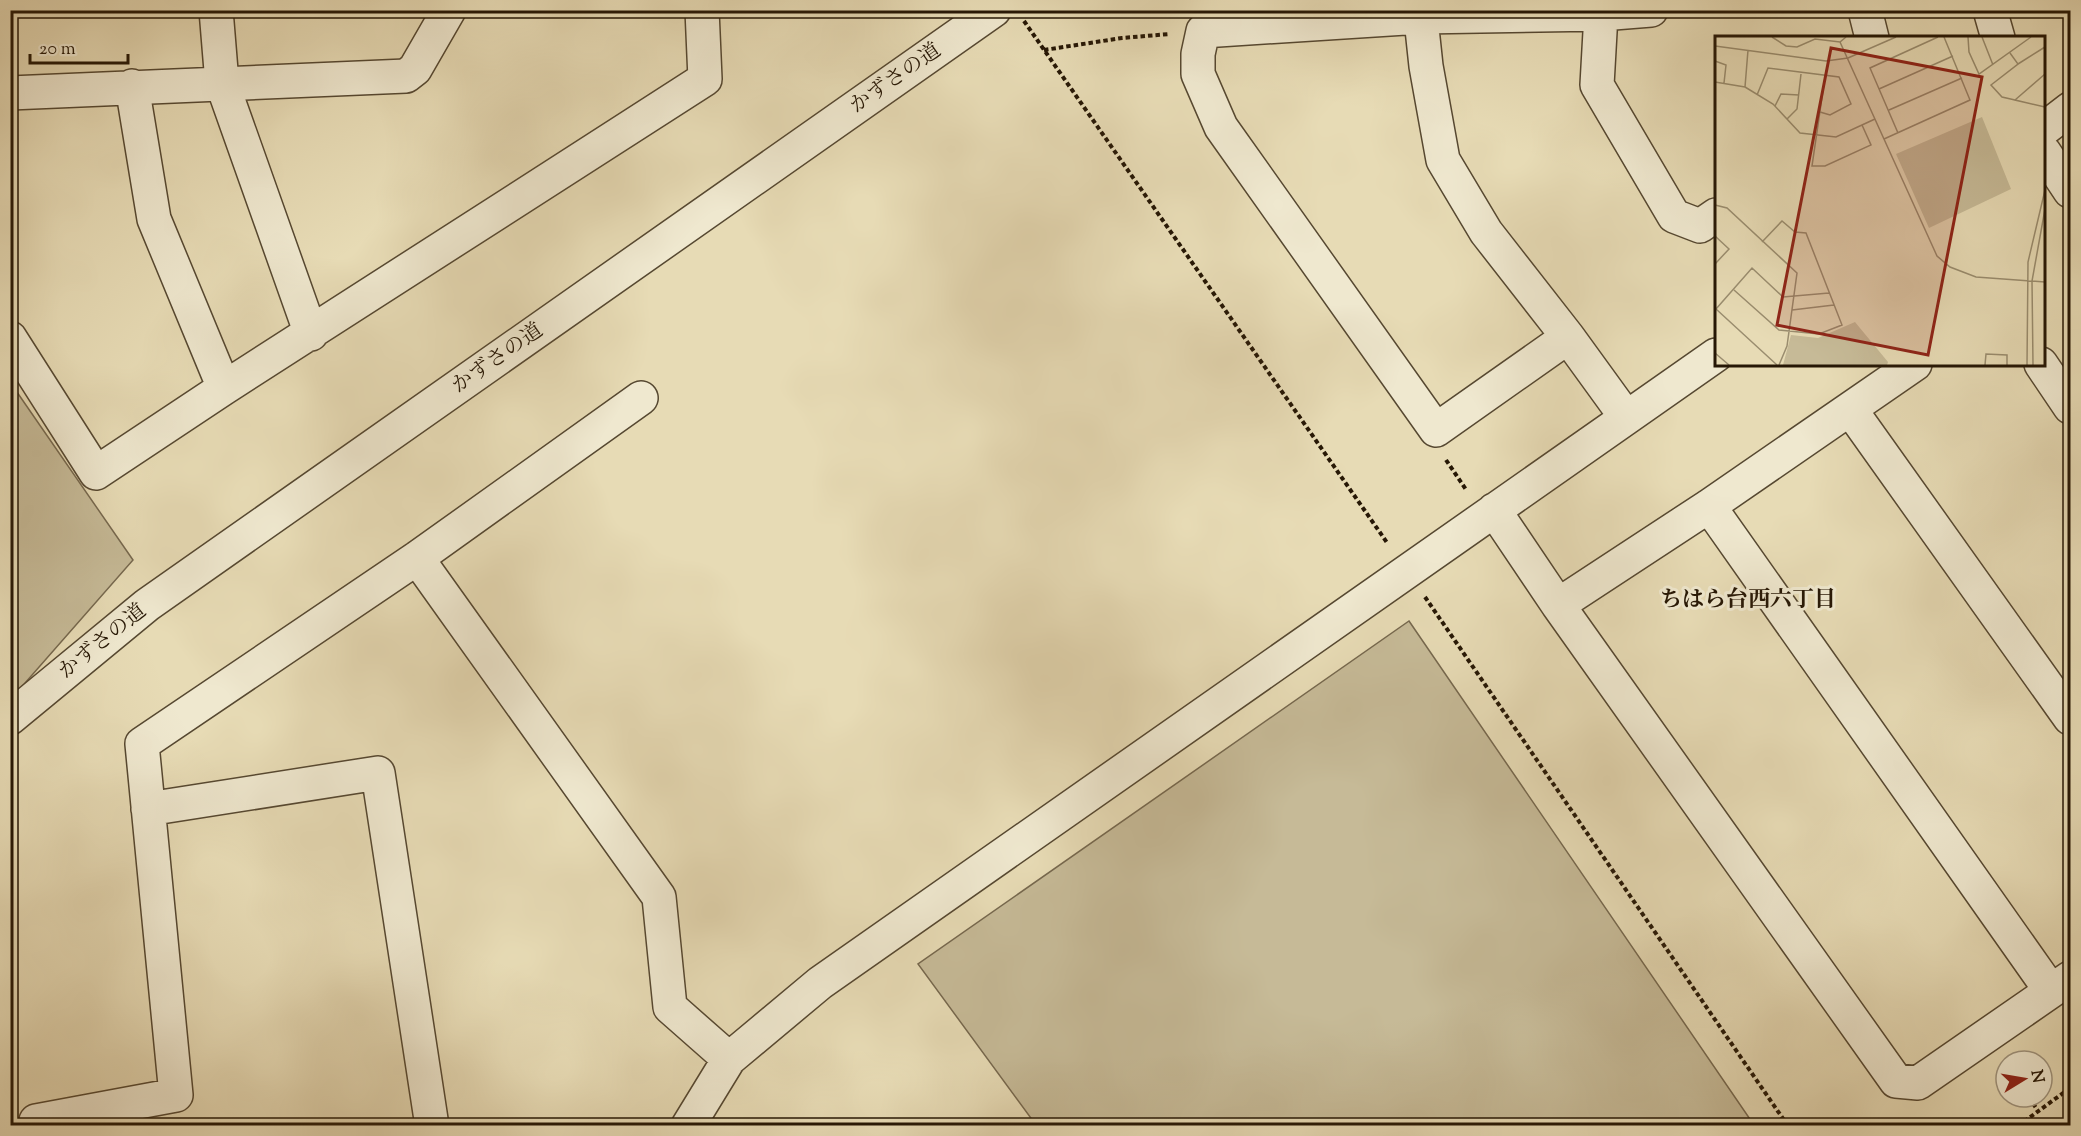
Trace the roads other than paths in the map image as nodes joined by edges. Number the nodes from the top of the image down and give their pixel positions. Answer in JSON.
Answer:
{"nodes":[{"id":1,"x":216,"y":10,"type":"edge"},
{"id":2,"x":449,"y":10,"type":"edge"},
{"id":3,"x":702,"y":10,"type":"edge"},
{"id":4,"x":1651,"y":10,"type":"edge"},
{"id":5,"x":1865,"y":10,"type":"edge"},
{"id":6,"x":1990,"y":10,"type":"edge"},
{"id":7,"x":1420,"y":14,"type":"edge"},
{"id":8,"x":1601,"y":14,"type":"junction"},
{"id":9,"x":1009,"y":15,"type":"edge"},
{"id":10,"x":1872,"y":36,"type":"edge"},
{"id":11,"x":1997,"y":36,"type":"edge"},
{"id":12,"x":222,"y":84,"type":"junction"},
{"id":13,"x":132,"y":86,"type":"junction"},
{"id":14,"x":10,"y":93,"type":"edge"},
{"id":15,"x":2070,"y":109,"type":"edge"},
{"id":16,"x":2045,"y":128,"type":"edge"},
{"id":17,"x":2045,"y":155,"type":"edge"},
{"id":18,"x":2070,"y":191,"type":"edge"},
{"id":19,"x":1715,"y":216,"type":"edge"},
{"id":20,"x":311,"y":334,"type":"junction"},
{"id":21,"x":1568,"y":337,"type":"junction"},
{"id":22,"x":10,"y":338,"type":"edge"},
{"id":23,"x":1715,"y":356,"type":"edge"},
{"id":24,"x":1912,"y":366,"type":"edge"},
{"id":25,"x":2042,"y":366,"type":"edge"},
{"id":26,"x":224,"y":388,"type":"junction"},
{"id":27,"x":641,"y":398,"type":"dead end"},
{"id":28,"x":2070,"y":407,"type":"edge"},
{"id":29,"x":1850,"y":409,"type":"junction"},
{"id":30,"x":1626,"y":417,"type":"junction"},
{"id":31,"x":1709,"y":506,"type":"junction"},
{"id":32,"x":1489,"y":514,"type":"junction"},
{"id":33,"x":417,"y":558,"type":"junction"},
{"id":34,"x":1558,"y":605,"type":"junction"},
{"id":35,"x":10,"y":718,"type":"edge"},
{"id":36,"x":2070,"y":718,"type":"edge"},
{"id":37,"x":148,"y":809,"type":"junction"},
{"id":38,"x":2061,"y":985,"type":"edge"},
{"id":39,"x":729,"y":1059,"type":"junction"},
{"id":40,"x":37,"y":1125,"type":"edge"},
{"id":41,"x":432,"y":1125,"type":"edge"},
{"id":42,"x":688,"y":1125,"type":"edge"}],
"edges":[{"from":1,"to":12,"type":"street"},
{"from":2,"to":12,"type":"street"},
{"from":3,"to":20,"type":"street"},
{"from":4,"to":8,"type":"street"},
{"from":5,"to":10,"type":"street"},
{"from":6,"to":11,"type":"street"},
{"from":7,"to":8,"type":"street"},
{"from":7,"to":21,"type":"street"},
{"from":7,"to":21,"type":"street"},
{"from":8,"to":19,"type":"street"},
{"from":9,"to":35,"type":"street","name":"かずさの道"},
{"from":12,"to":13,"type":"street"},
{"from":12,"to":20,"type":"street"},
{"from":13,"to":14,"type":"street"},
{"from":13,"to":26,"type":"street"},
{"from":15,"to":16,"type":"street"},
{"from":17,"to":18,"type":"street"},
{"from":20,"to":26,"type":"street"},
{"from":21,"to":30,"type":"street"},
{"from":22,"to":26,"type":"street"},
{"from":23,"to":30,"type":"street"},
{"from":24,"to":29,"type":"street"},
{"from":25,"to":28,"type":"street"},
{"from":27,"to":33,"type":"street"},
{"from":29,"to":31,"type":"street"},
{"from":29,"to":36,"type":"street"},
{"from":30,"to":32,"type":"street"},
{"from":31,"to":34,"type":"street"},
{"from":31,"to":38,"type":"street"},
{"from":32,"to":34,"type":"street"},
{"from":32,"to":39,"type":"street"},
{"from":33,"to":37,"type":"street"},
{"from":33,"to":39,"type":"street"},
{"from":34,"to":38,"type":"street"},
{"from":37,"to":40,"type":"street"},
{"from":37,"to":41,"type":"street"},
{"from":39,"to":42,"type":"street"}]}
